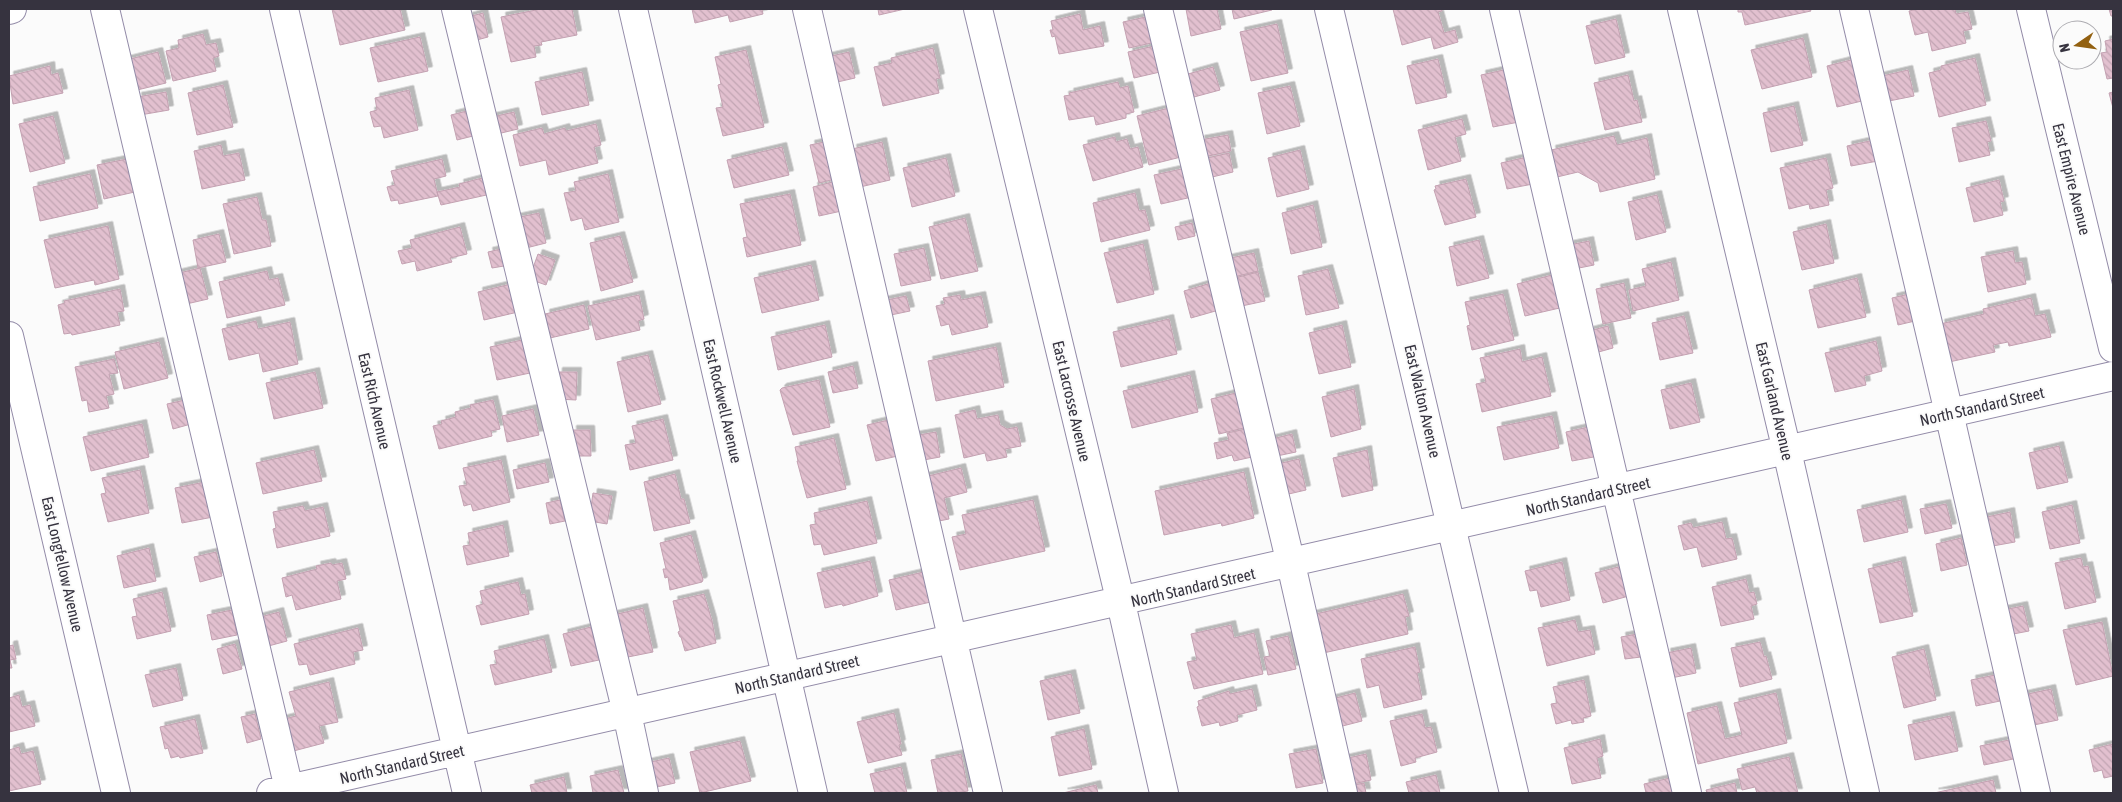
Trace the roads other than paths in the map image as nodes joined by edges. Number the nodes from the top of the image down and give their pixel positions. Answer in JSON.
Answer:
{"nodes":[{"id":1,"x":105,"y":9,"type":"edge"},
{"id":2,"x":284,"y":9,"type":"edge"},
{"id":3,"x":456,"y":9,"type":"edge"},
{"id":4,"x":633,"y":9,"type":"edge"},
{"id":5,"x":807,"y":9,"type":"edge"},
{"id":6,"x":978,"y":9,"type":"edge"},
{"id":7,"x":1158,"y":9,"type":"edge"},
{"id":8,"x":1329,"y":9,"type":"edge"},
{"id":9,"x":1504,"y":9,"type":"edge"},
{"id":10,"x":1682,"y":9,"type":"edge"},
{"id":11,"x":1854,"y":9,"type":"edge"},
{"id":12,"x":2031,"y":9,"type":"edge"},
{"id":13,"x":9,"y":336,"type":"edge"},
{"id":14,"x":2113,"y":348,"type":"edge"},
{"id":15,"x":2113,"y":376,"type":"edge"},
{"id":16,"x":1950,"y":413,"type":"junction"},
{"id":17,"x":1787,"y":451,"type":"junction"},
{"id":18,"x":1617,"y":490,"type":"junction"},
{"id":19,"x":1453,"y":527,"type":"junction"},
{"id":20,"x":1291,"y":564,"type":"junction"},
{"id":21,"x":1121,"y":603,"type":"junction"},
{"id":22,"x":954,"y":640,"type":"junction"},
{"id":23,"x":786,"y":676,"type":"junction"},
{"id":24,"x":627,"y":713,"type":"junction"},
{"id":25,"x":457,"y":752,"type":"junction"},
{"id":26,"x":283,"y":792,"type":"edge"},
{"id":27,"x":116,"y":793,"type":"edge"},
{"id":28,"x":466,"y":793,"type":"edge"},
{"id":29,"x":644,"y":793,"type":"edge"},
{"id":30,"x":813,"y":793,"type":"edge"},
{"id":31,"x":988,"y":793,"type":"edge"},
{"id":32,"x":1164,"y":793,"type":"edge"},
{"id":33,"x":1343,"y":793,"type":"edge"},
{"id":34,"x":1514,"y":793,"type":"edge"},
{"id":35,"x":1687,"y":793,"type":"edge"},
{"id":36,"x":1865,"y":793,"type":"edge"},
{"id":37,"x":2036,"y":793,"type":"edge"}],
"edges":[{"from":1,"to":26,"type":"street"},
{"from":2,"to":25,"type":"street","name":"East Rich Avenue"},
{"from":3,"to":24,"type":"street"},
{"from":4,"to":23,"type":"street","name":"East Rockwell Avenue"},
{"from":5,"to":22,"type":"street"},
{"from":6,"to":21,"type":"street","name":"East Lacrosse Avenue"},
{"from":7,"to":20,"type":"street"},
{"from":8,"to":19,"type":"street","name":"East Walton Avenue"},
{"from":9,"to":18,"type":"street"},
{"from":10,"to":17,"type":"street","name":"East Garland Avenue"},
{"from":11,"to":16,"type":"street"},
{"from":12,"to":14,"type":"street","name":"East Empire Avenue"},
{"from":13,"to":27,"type":"street","name":"East Longfellow Avenue"},
{"from":15,"to":16,"type":"street","name":"North Standard Street"},
{"from":16,"to":17,"type":"street","name":"North Standard Street"},
{"from":16,"to":37,"type":"street"},
{"from":17,"to":18,"type":"street","name":"North Standard Street"},
{"from":17,"to":36,"type":"street","name":"East Garland Avenue"},
{"from":18,"to":19,"type":"street","name":"North Standard Street"},
{"from":18,"to":35,"type":"street"},
{"from":19,"to":20,"type":"street","name":"North Standard Street"},
{"from":19,"to":34,"type":"street","name":"East Walton Avenue"},
{"from":20,"to":21,"type":"street","name":"North Standard Street"},
{"from":20,"to":33,"type":"street"},
{"from":21,"to":22,"type":"street","name":"North Standard Street"},
{"from":21,"to":32,"type":"street","name":"East Lacrosse Avenue"},
{"from":22,"to":23,"type":"street","name":"North Standard Street"},
{"from":22,"to":31,"type":"street"},
{"from":23,"to":24,"type":"street","name":"North Standard Street"},
{"from":23,"to":30,"type":"street","name":"East Rockwell Avenue"},
{"from":24,"to":25,"type":"street","name":"North Standard Street"},
{"from":24,"to":29,"type":"street"},
{"from":25,"to":26,"type":"street","name":"North Standard Street"},
{"from":25,"to":28,"type":"street","name":"East Rich Avenue"}]}
